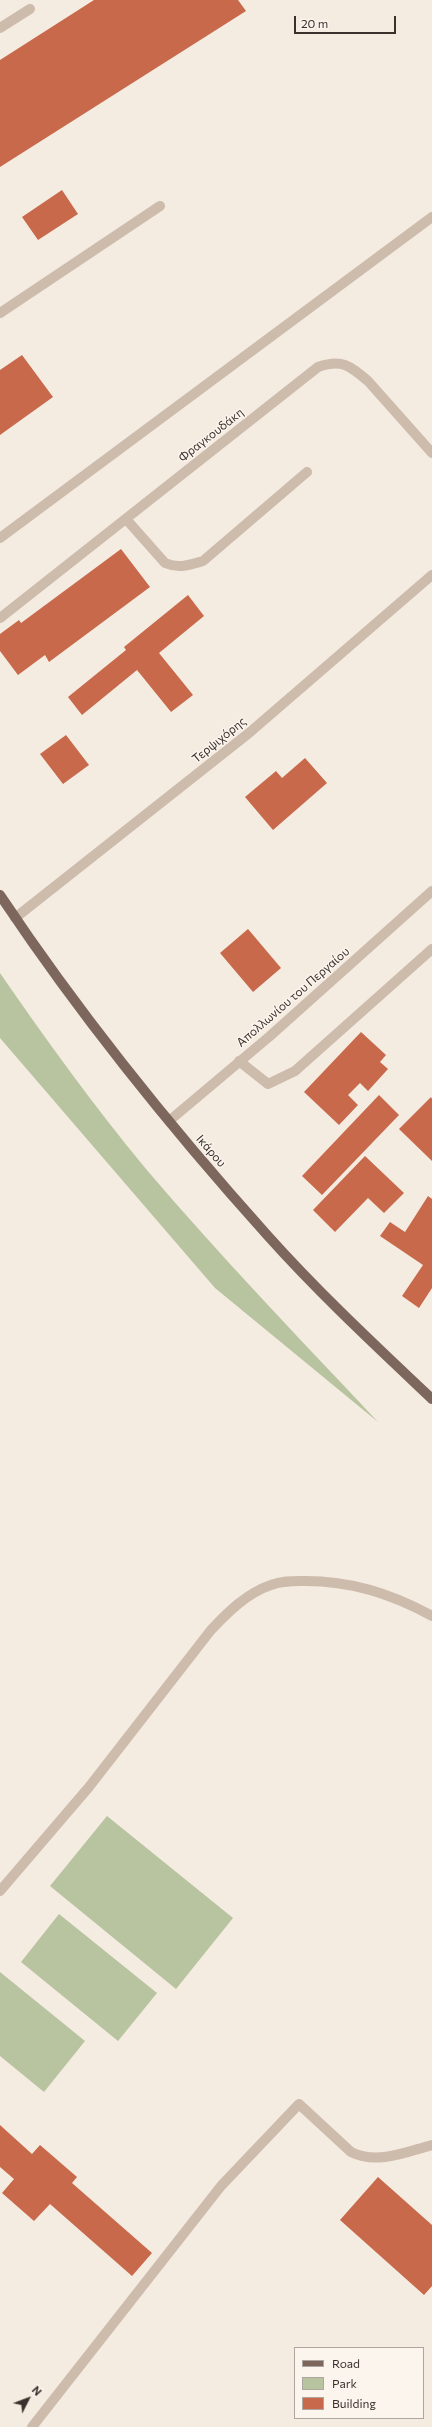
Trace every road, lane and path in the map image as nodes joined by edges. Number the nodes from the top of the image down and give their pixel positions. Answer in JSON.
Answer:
{"nodes":[{"id":1,"x":30,"y":9,"type":"dead end"},
{"id":2,"x":0,"y":28,"type":"edge"},
{"id":3,"x":160,"y":206,"type":"dead end"},
{"id":4,"x":432,"y":217,"type":"edge"},
{"id":5,"x":0,"y":313,"type":"edge"},
{"id":6,"x":432,"y":453,"type":"edge"},
{"id":7,"x":306,"y":472,"type":"dead end"},
{"id":8,"x":126,"y":519,"type":"junction"},
{"id":9,"x":0,"y":538,"type":"edge"},
{"id":10,"x":432,"y":575,"type":"edge"},
{"id":11,"x":0,"y":618,"type":"edge"},
{"id":12,"x":432,"y":891,"type":"edge"},
{"id":13,"x":0,"y":895,"type":"edge"},
{"id":14,"x":15,"y":918,"type":"junction"},
{"id":15,"x":432,"y":949,"type":"edge"},
{"id":16,"x":239,"y":1061,"type":"junction"},
{"id":17,"x":169,"y":1121,"type":"junction"},
{"id":18,"x":432,"y":1399,"type":"edge"},
{"id":19,"x":432,"y":1616,"type":"edge"},
{"id":20,"x":0,"y":1891,"type":"edge"},
{"id":21,"x":432,"y":2145,"type":"edge"},
{"id":22,"x":32,"y":2427,"type":"edge"}],
"edges":[{"from":1,"to":2,"type":"lane"},
{"from":3,"to":5,"type":"lane"},
{"from":4,"to":9,"type":"lane"},
{"from":6,"to":8,"type":"lane","name":"Φραγκουδάκη"},
{"from":7,"to":8,"type":"lane"},
{"from":8,"to":11,"type":"lane","name":"Φραγκουδάκη"},
{"from":10,"to":14,"type":"lane","name":"Τερψιχόρης"},
{"from":12,"to":16,"type":"lane","name":"Απολλωνίου του Περγαίου"},
{"from":13,"to":14,"type":"main road","name":"Ικάρου"},
{"from":14,"to":17,"type":"main road","name":"Ικάρου"},
{"from":15,"to":16,"type":"lane"},
{"from":16,"to":17,"type":"lane","name":"Απολλωνίου του Περγαίου"},
{"from":17,"to":18,"type":"main road","name":"Ικάρου"},
{"from":19,"to":20,"type":"lane"},
{"from":21,"to":22,"type":"lane"}]}
